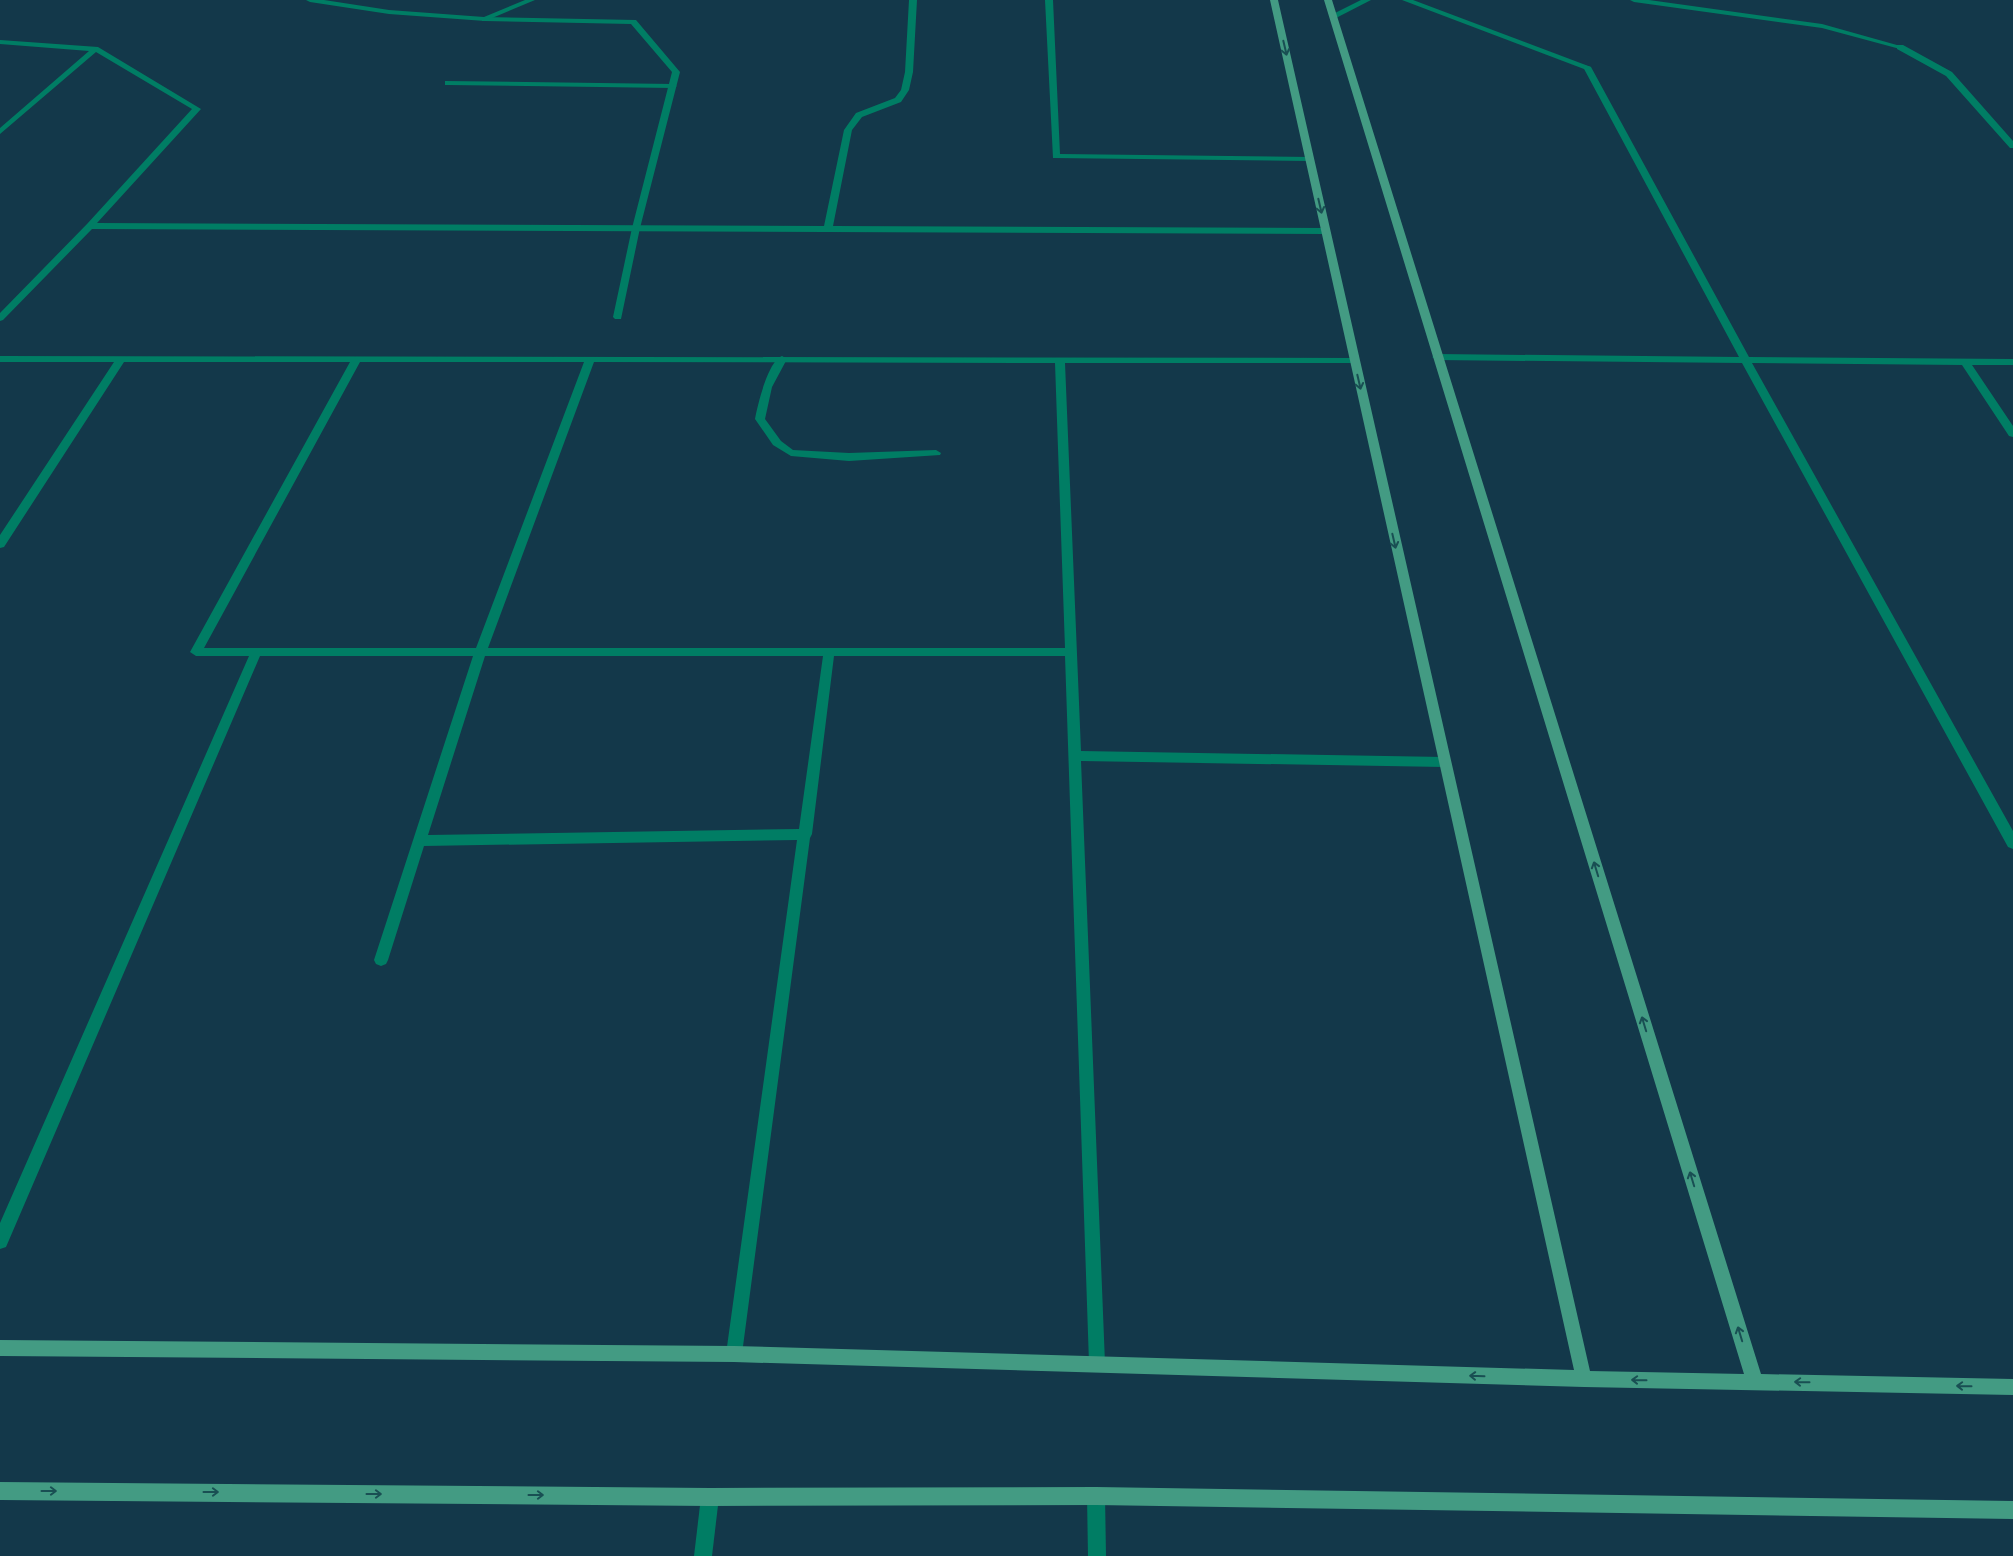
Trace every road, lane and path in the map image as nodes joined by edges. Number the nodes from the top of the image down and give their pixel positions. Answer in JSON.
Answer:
{"nodes":[{"id":1,"x":310,"y":0,"type":"edge"},
{"id":2,"x":361,"y":0,"type":"edge"},
{"id":3,"x":531,"y":0,"type":"edge"},
{"id":4,"x":912,"y":0,"type":"edge"},
{"id":5,"x":1050,"y":0,"type":"edge"},
{"id":6,"x":1274,"y":0,"type":"edge"},
{"id":7,"x":1328,"y":0,"type":"edge"},
{"id":8,"x":1367,"y":0,"type":"edge"},
{"id":9,"x":1406,"y":0,"type":"edge"},
{"id":10,"x":1634,"y":0,"type":"edge"},
{"id":11,"x":355,"y":7,"type":"junction"},
{"id":12,"x":1333,"y":16,"type":"junction"},
{"id":13,"x":485,"y":20,"type":"junction"},
{"id":14,"x":0,"y":42,"type":"edge"},
{"id":15,"x":95,"y":50,"type":"junction"},
{"id":16,"x":448,"y":83,"type":"dead end"},
{"id":17,"x":673,"y":86,"type":"junction"},
{"id":18,"x":0,"y":132,"type":"edge"},
{"id":19,"x":2013,"y":146,"type":"edge"},
{"id":20,"x":1310,"y":159,"type":"junction"},
{"id":21,"x":90,"y":226,"type":"junction"},
{"id":22,"x":636,"y":228,"type":"junction"},
{"id":23,"x":828,"y":229,"type":"junction"},
{"id":24,"x":1326,"y":231,"type":"junction"},
{"id":25,"x":618,"y":317,"type":"dead end"},
{"id":26,"x":0,"y":318,"type":"edge"},
{"id":27,"x":1437,"y":357,"type":"junction"},
{"id":28,"x":0,"y":359,"type":"edge"},
{"id":29,"x":121,"y":359,"type":"junction"},
{"id":30,"x":356,"y":359,"type":"junction"},
{"id":31,"x":590,"y":359,"type":"junction"},
{"id":32,"x":782,"y":359,"type":"junction"},
{"id":33,"x":1060,"y":359,"type":"junction"},
{"id":34,"x":1354,"y":360,"type":"junction"},
{"id":35,"x":1745,"y":360,"type":"junction"},
{"id":36,"x":1965,"y":362,"type":"junction"},
{"id":37,"x":2013,"y":362,"type":"edge"},
{"id":38,"x":2013,"y":434,"type":"edge"},
{"id":39,"x":936,"y":453,"type":"dead end"},
{"id":40,"x":0,"y":544,"type":"edge"},
{"id":41,"x":1071,"y":652,"type":"junction"},
{"id":42,"x":256,"y":653,"type":"junction"},
{"id":43,"x":480,"y":653,"type":"junction"},
{"id":44,"x":829,"y":653,"type":"junction"},
{"id":45,"x":1076,"y":756,"type":"junction"},
{"id":46,"x":1444,"y":762,"type":"junction"},
{"id":47,"x":806,"y":834,"type":"junction"},
{"id":48,"x":420,"y":841,"type":"junction"},
{"id":49,"x":2013,"y":843,"type":"edge"},
{"id":50,"x":381,"y":960,"type":"dead end"},
{"id":51,"x":0,"y":1241,"type":"edge"},
{"id":52,"x":0,"y":1348,"type":"edge"},
{"id":53,"x":734,"y":1354,"type":"junction"},
{"id":54,"x":1097,"y":1363,"type":"junction"},
{"id":55,"x":1584,"y":1379,"type":"junction"},
{"id":56,"x":1755,"y":1381,"type":"junction"},
{"id":57,"x":2013,"y":1387,"type":"edge"},
{"id":58,"x":0,"y":1491,"type":"edge"},
{"id":59,"x":1096,"y":1496,"type":"junction"},
{"id":60,"x":710,"y":1497,"type":"junction"},
{"id":61,"x":2013,"y":1510,"type":"edge"},
{"id":62,"x":703,"y":1556,"type":"edge"},
{"id":63,"x":1096,"y":1556,"type":"edge"}],
"edges":[{"from":1,"to":11,"type":"street"},
{"from":2,"to":11,"type":"street"},
{"from":3,"to":13,"type":"street"},
{"from":4,"to":23,"type":"street"},
{"from":5,"to":20,"type":"street"},
{"from":6,"to":20,"type":"street","one_way":true},
{"from":7,"to":12,"type":"street"},
{"from":8,"to":12,"type":"street"},
{"from":9,"to":35,"type":"street"},
{"from":10,"to":19,"type":"street"},
{"from":11,"to":13,"type":"street"},
{"from":12,"to":27,"type":"street"},
{"from":13,"to":17,"type":"street"},
{"from":14,"to":15,"type":"street"},
{"from":15,"to":18,"type":"street"},
{"from":15,"to":21,"type":"street"},
{"from":16,"to":17,"type":"street"},
{"from":17,"to":22,"type":"street"},
{"from":20,"to":24,"type":"street","one_way":true},
{"from":21,"to":22,"type":"street"},
{"from":21,"to":26,"type":"street"},
{"from":22,"to":23,"type":"street"},
{"from":22,"to":25,"type":"street"},
{"from":23,"to":24,"type":"street"},
{"from":24,"to":34,"type":"street"},
{"from":27,"to":35,"type":"street"},
{"from":56,"to":27,"type":"street","one_way":true},
{"from":28,"to":29,"type":"street"},
{"from":29,"to":30,"type":"street"},
{"from":29,"to":40,"type":"street"},
{"from":30,"to":31,"type":"street"},
{"from":30,"to":42,"type":"street"},
{"from":31,"to":32,"type":"street"},
{"from":31,"to":43,"type":"street"},
{"from":32,"to":33,"type":"street"},
{"from":32,"to":39,"type":"street"},
{"from":33,"to":34,"type":"street"},
{"from":33,"to":41,"type":"street"},
{"from":34,"to":46,"type":"street","one_way":true},
{"from":35,"to":36,"type":"street"},
{"from":35,"to":49,"type":"street"},
{"from":36,"to":37,"type":"street"},
{"from":36,"to":38,"type":"street"},
{"from":41,"to":44,"type":"street"},
{"from":41,"to":45,"type":"street"},
{"from":42,"to":43,"type":"street"},
{"from":42,"to":51,"type":"street"},
{"from":43,"to":44,"type":"street"},
{"from":43,"to":48,"type":"street"},
{"from":44,"to":47,"type":"street"},
{"from":45,"to":46,"type":"street"},
{"from":45,"to":54,"type":"street"},
{"from":46,"to":55,"type":"street"},
{"from":47,"to":48,"type":"street"},
{"from":47,"to":53,"type":"street"},
{"from":48,"to":50,"type":"street"},
{"from":52,"to":53,"type":"street"},
{"from":53,"to":54,"type":"street"},
{"from":55,"to":54,"type":"street","one_way":true},
{"from":56,"to":55,"type":"street","one_way":true},
{"from":57,"to":56,"type":"street","one_way":true},
{"from":58,"to":60,"type":"street","one_way":true},
{"from":59,"to":60,"type":"street"},
{"from":59,"to":61,"type":"street"},
{"from":59,"to":63,"type":"street"},
{"from":60,"to":62,"type":"street"}]}
